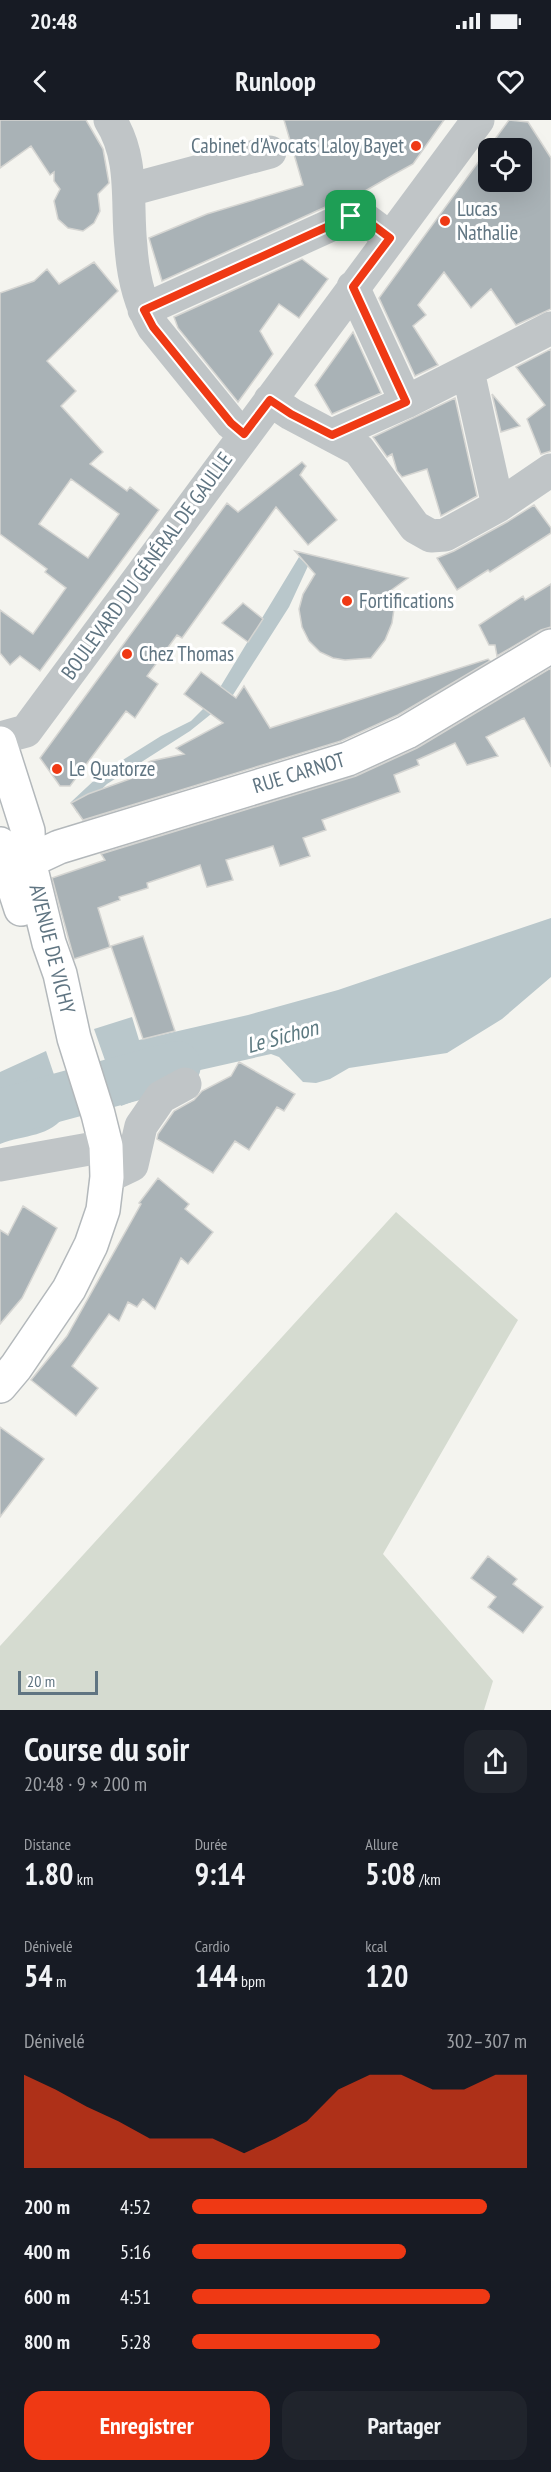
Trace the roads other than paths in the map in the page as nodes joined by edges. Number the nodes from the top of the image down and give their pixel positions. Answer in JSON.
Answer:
{"nodes":[{"id":1,"x":478,"y":120,"type":"edge"},
{"id":2,"x":122,"y":122,"type":"edge"},
{"id":3,"x":270,"y":152,"type":"dead end"},
{"id":4,"x":129,"y":190,"type":"junction"},
{"id":5,"x":390,"y":238,"type":"junction"},
{"id":6,"x":353,"y":287,"type":"junction"},
{"id":7,"x":144,"y":310,"type":"junction"},
{"id":8,"x":551,"y":328,"type":"edge"},
{"id":9,"x":468,"y":371,"type":"junction"},
{"id":10,"x":270,"y":400,"type":"junction"},
{"id":11,"x":406,"y":402,"type":"junction"},
{"id":12,"x":244,"y":434,"type":"junction"},
{"id":13,"x":332,"y":435,"type":"junction"},
{"id":14,"x":551,"y":470,"type":"edge"},
{"id":15,"x":498,"y":506,"type":"junction"},
{"id":16,"x":551,"y":646,"type":"edge"},
{"id":17,"x":0,"y":738,"type":"edge"},
{"id":18,"x":0,"y":743,"type":"edge"},
{"id":19,"x":0,"y":844,"type":"edge"},
{"id":20,"x":14,"y":893,"type":"edge"},
{"id":21,"x":74,"y":1038,"type":"junction"},
{"id":22,"x":185,"y":1084,"type":"dead end"},
{"id":23,"x":106,"y":1162,"type":"junction"},
{"id":24,"x":0,"y":1165,"type":"edge"},
{"id":25,"x":0,"y":1386,"type":"edge"}],
"edges":[{"from":1,"to":5,"type":"street","name":"BOULEVARD DU GÉNÉRAL DE GAULLE"},
{"from":2,"to":4,"type":"street"},
{"from":3,"to":4,"type":"street"},
{"from":4,"to":7,"type":"street"},
{"from":5,"to":6,"type":"street","name":"BOULEVARD DU GÉNÉRAL DE GAULLE"},
{"from":5,"to":7,"type":"street"},
{"from":6,"to":10,"type":"street","name":"BOULEVARD DU GÉNÉRAL DE GAULLE"},
{"from":6,"to":11,"type":"street"},
{"from":7,"to":12,"type":"street"},
{"from":8,"to":9,"type":"street"},
{"from":9,"to":11,"type":"street"},
{"from":9,"to":15,"type":"street"},
{"from":10,"to":12,"type":"street","name":"BOULEVARD DU GÉNÉRAL DE GAULLE"},
{"from":10,"to":13,"type":"street"},
{"from":11,"to":13,"type":"street"},
{"from":12,"to":17,"type":"street","name":"BOULEVARD DU GÉNÉRAL DE GAULLE"},
{"from":13,"to":15,"type":"street"},
{"from":14,"to":15,"type":"street"},
{"from":16,"to":20,"type":"main road","name":"RUE CARNOT"},
{"from":18,"to":20,"type":"main road"},
{"from":19,"to":20,"type":"main road"},
{"from":20,"to":21,"type":"main road","name":"AVENUE DE VICHY"},
{"from":20,"to":21,"type":"main road","name":"AVENUE DE VICHY"},
{"from":21,"to":23,"type":"main road","name":"AVENUE DE VICHY"},
{"from":22,"to":23,"type":"street"},
{"from":23,"to":24,"type":"street"},
{"from":23,"to":25,"type":"main road","name":"AVENUE DE VICHY"}]}
